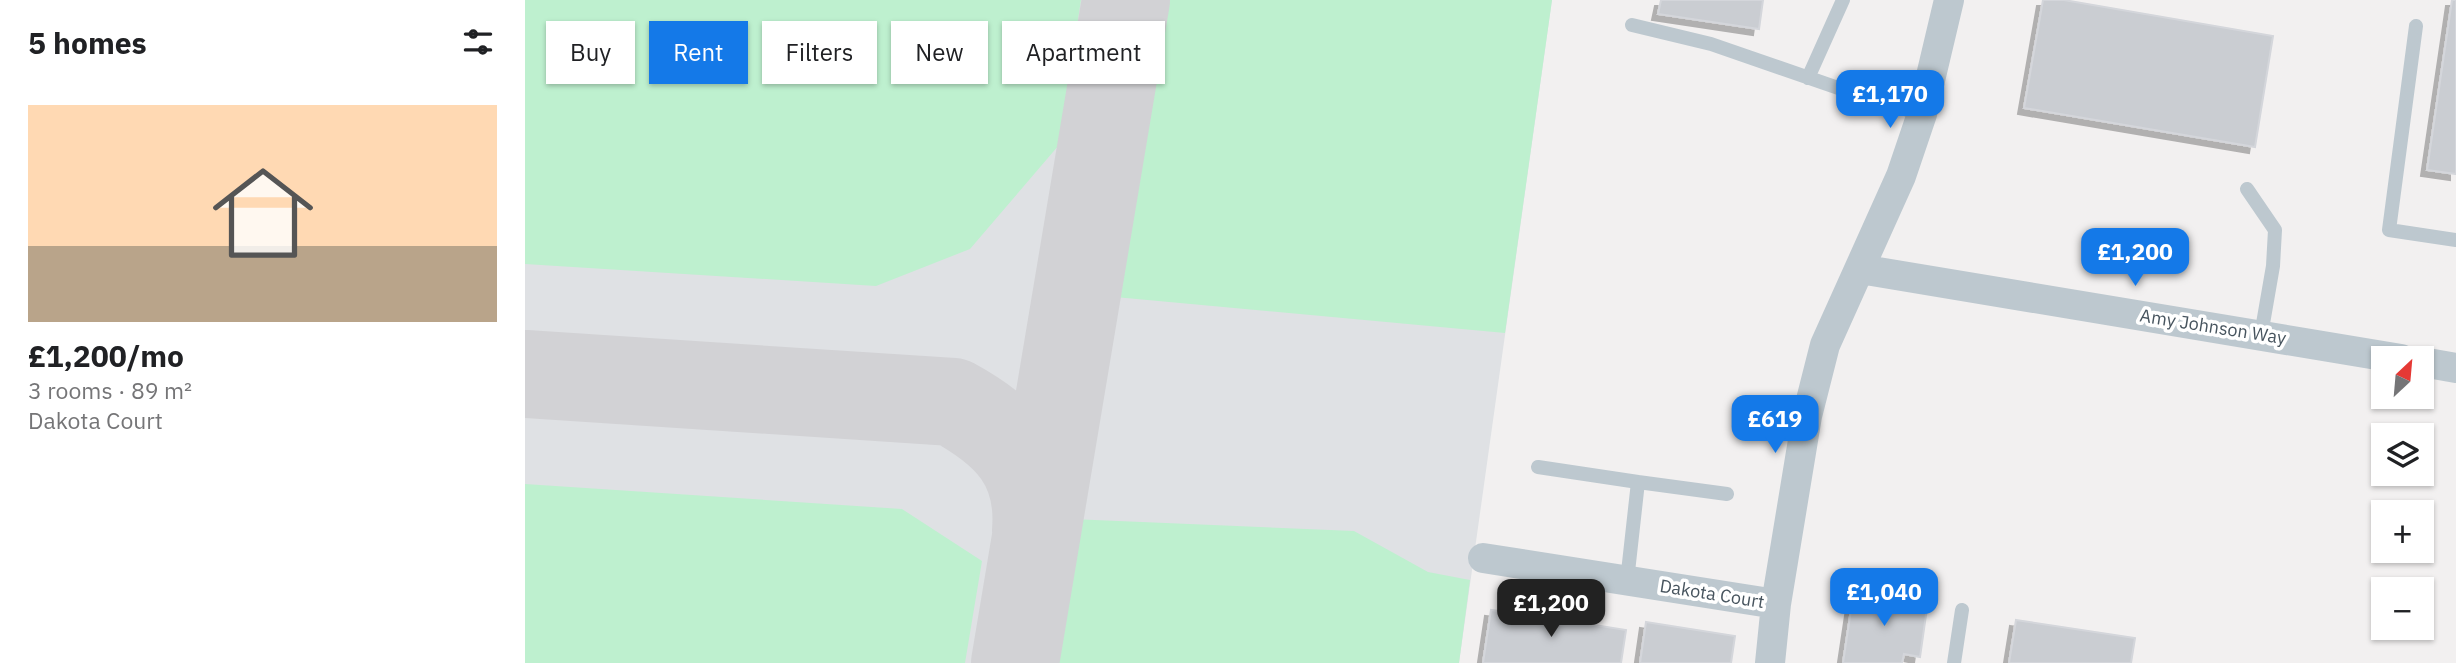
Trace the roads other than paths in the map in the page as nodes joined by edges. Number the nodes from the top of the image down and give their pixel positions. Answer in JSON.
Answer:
{"nodes":[{"id":1,"x":1843,"y":0,"type":"edge"},
{"id":2,"x":1949,"y":0,"type":"edge"},
{"id":3,"x":1632,"y":25,"type":"dead end"},
{"id":4,"x":2416,"y":26,"type":"dead end"},
{"id":5,"x":1808,"y":78,"type":"junction"},
{"id":6,"x":1922,"y":114,"type":"junction"},
{"id":7,"x":2248,"y":189,"type":"dead end"},
{"id":8,"x":2456,"y":240,"type":"edge"},
{"id":9,"x":1860,"y":269,"type":"junction"},
{"id":10,"x":2261,"y":335,"type":"junction"},
{"id":11,"x":2371,"y":354,"type":"edge"},
{"id":12,"x":2434,"y":364,"type":"edge"},
{"id":13,"x":2456,"y":368,"type":"edge"},
{"id":14,"x":1538,"y":467,"type":"dead end"},
{"id":15,"x":1638,"y":482,"type":"junction"},
{"id":16,"x":1727,"y":494,"type":"dead end"},
{"id":17,"x":1483,"y":558,"type":"dead end"},
{"id":18,"x":1627,"y":581,"type":"junction"},
{"id":19,"x":1776,"y":604,"type":"junction"},
{"id":20,"x":1962,"y":610,"type":"dead end"},
{"id":21,"x":1770,"y":663,"type":"edge"},
{"id":22,"x":1954,"y":663,"type":"edge"}],
"edges":[{"from":1,"to":5,"type":"lane"},
{"from":2,"to":6,"type":"street"},
{"from":3,"to":5,"type":"lane"},
{"from":4,"to":8,"type":"lane"},
{"from":5,"to":6,"type":"lane"},
{"from":6,"to":9,"type":"street"},
{"from":7,"to":10,"type":"lane"},
{"from":9,"to":10,"type":"street","name":"Amy Johnson Way"},
{"from":9,"to":19,"type":"street"},
{"from":10,"to":11,"type":"street","name":"Amy Johnson Way"},
{"from":12,"to":13,"type":"street"},
{"from":14,"to":15,"type":"lane"},
{"from":15,"to":16,"type":"lane"},
{"from":15,"to":18,"type":"lane"},
{"from":17,"to":18,"type":"street","name":"Dakota Court"},
{"from":18,"to":19,"type":"street","name":"Dakota Court"},
{"from":19,"to":21,"type":"street"},
{"from":20,"to":22,"type":"lane"}]}
